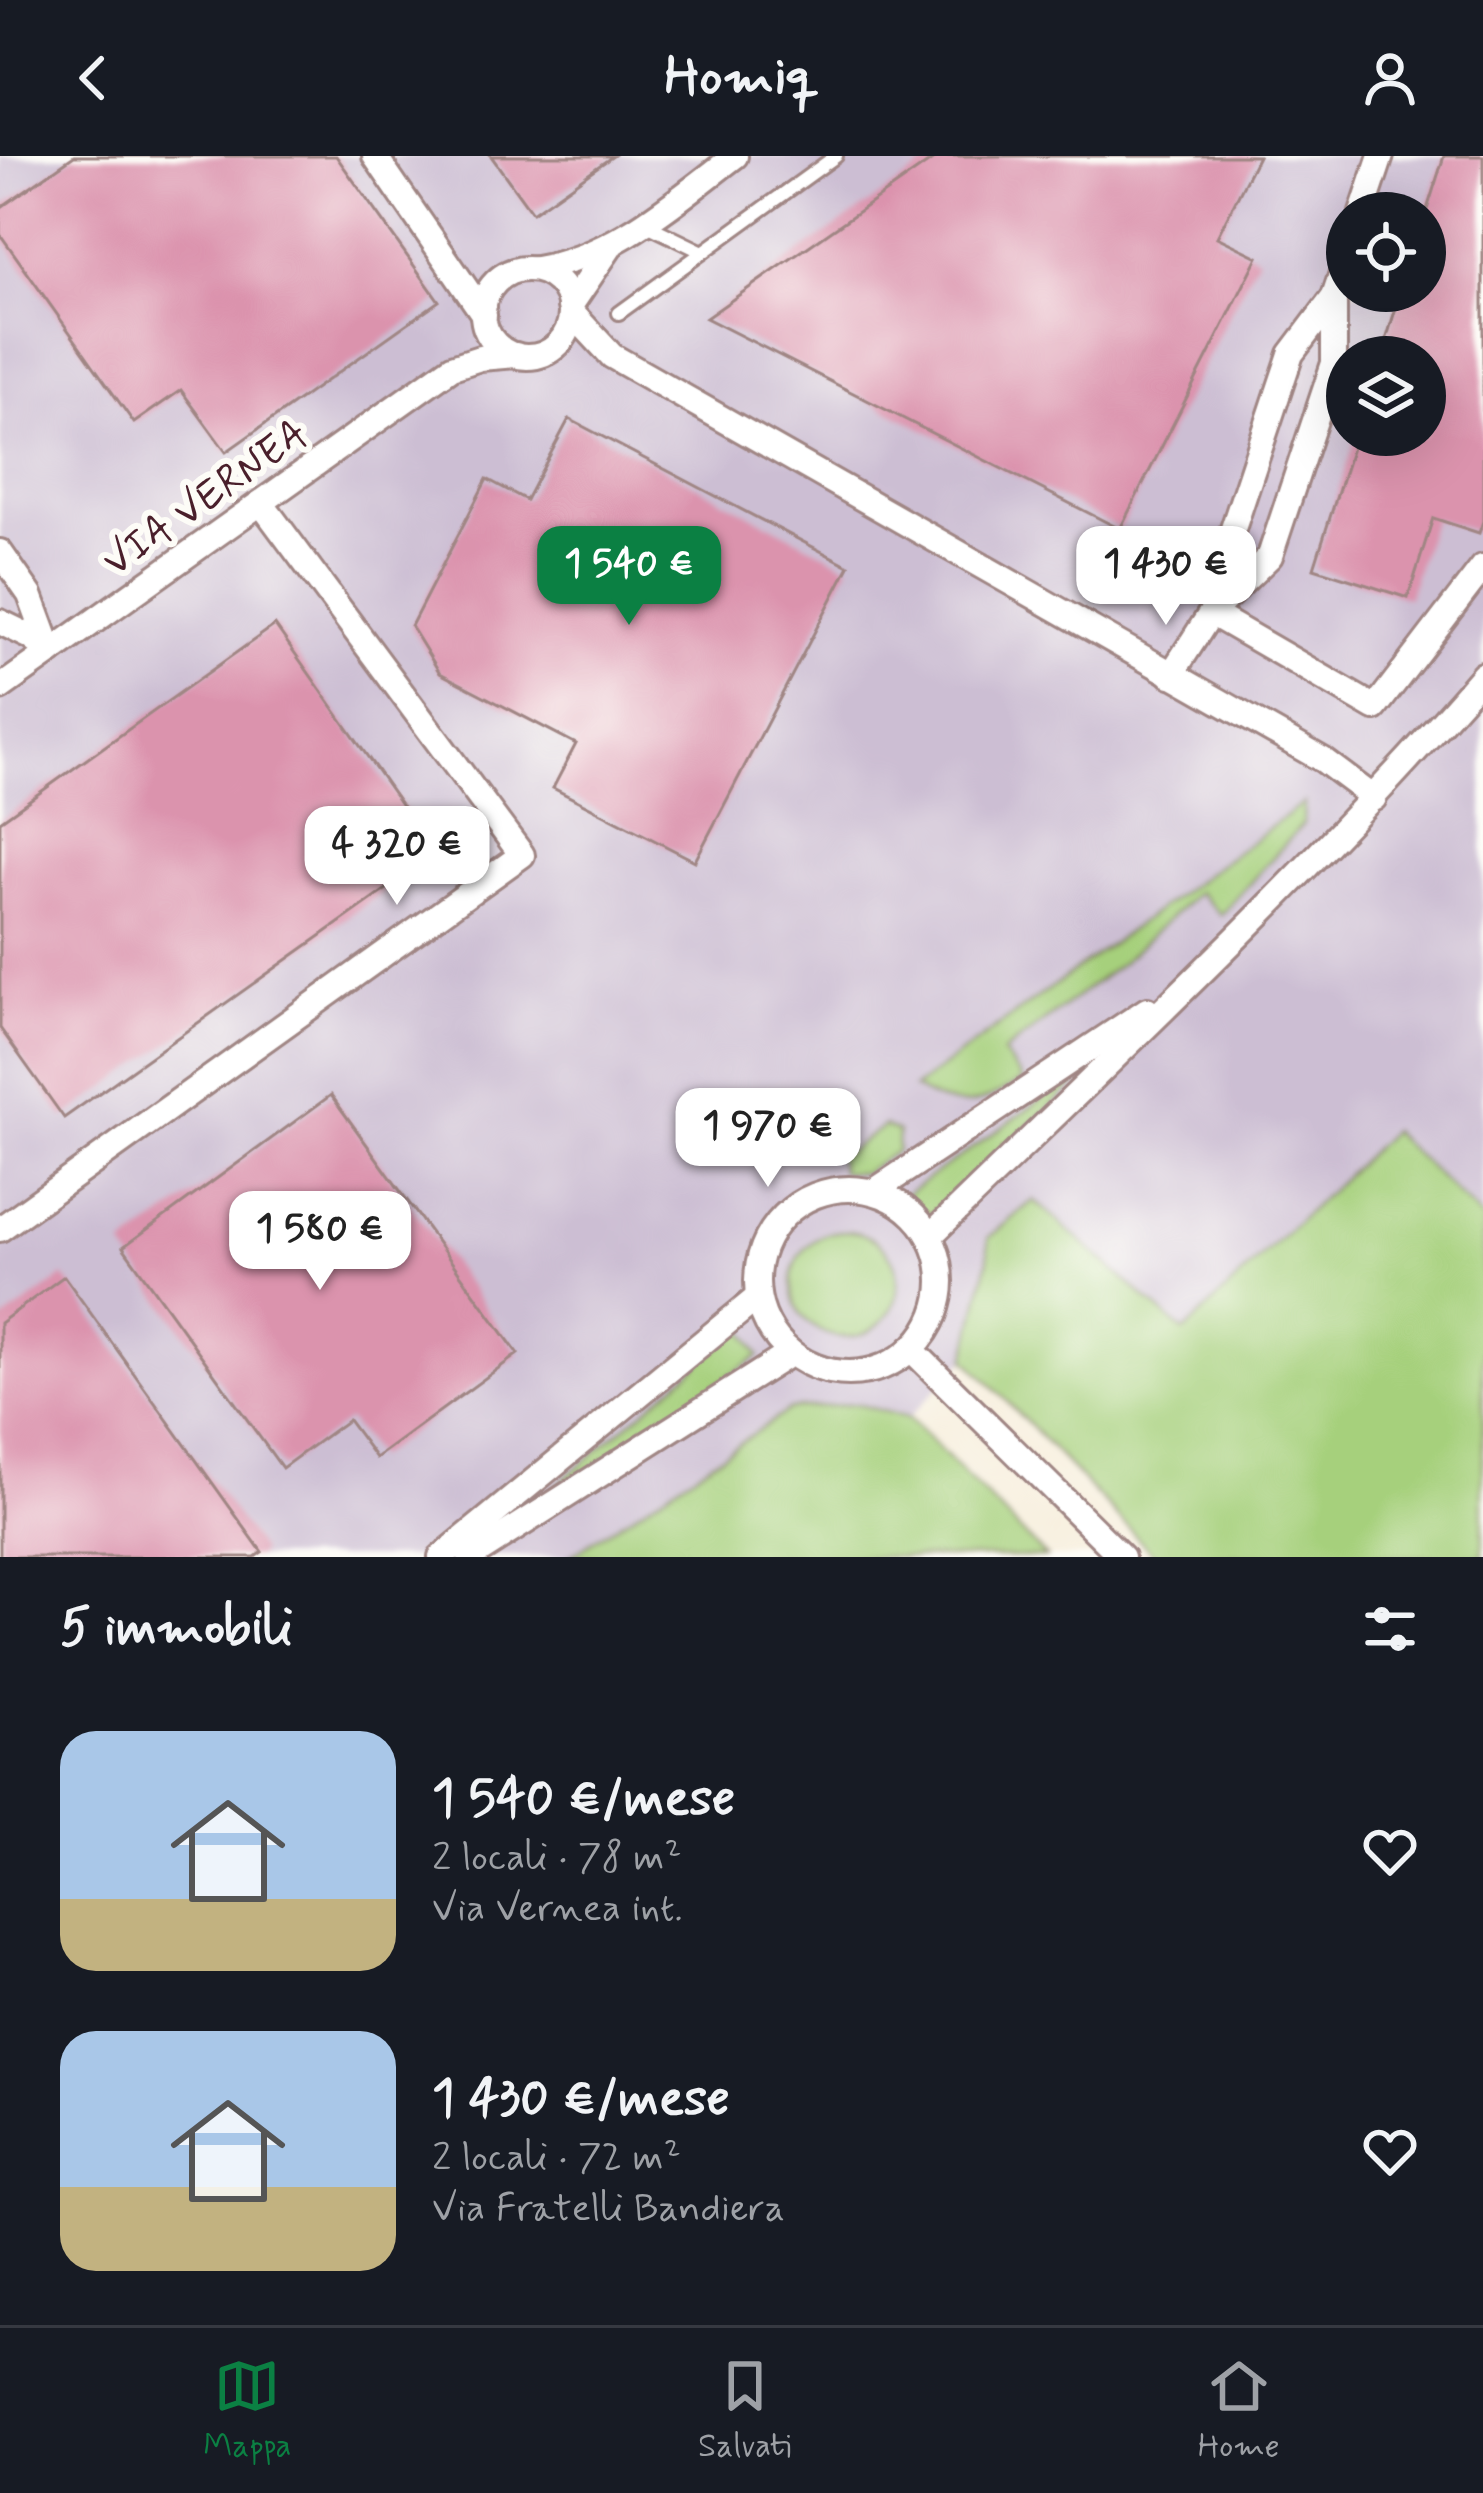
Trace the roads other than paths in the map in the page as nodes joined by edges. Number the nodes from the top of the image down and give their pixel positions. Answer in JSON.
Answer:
{"nodes":[{"id":1,"x":375,"y":156,"type":"edge"},
{"id":2,"x":735,"y":156,"type":"edge"},
{"id":3,"x":836,"y":156,"type":"edge"},
{"id":4,"x":1381,"y":156,"type":"edge"},
{"id":5,"x":1369,"y":192,"type":"edge"},
{"id":6,"x":644,"y":224,"type":"junction"},
{"id":7,"x":611,"y":244,"type":"junction"},
{"id":8,"x":703,"y":252,"type":"junction"},
{"id":9,"x":448,"y":260,"type":"junction"},
{"id":10,"x":533,"y":269,"type":"junction"},
{"id":11,"x":498,"y":280,"type":"junction"},
{"id":12,"x":1326,"y":308,"type":"edge"},
{"id":13,"x":571,"y":309,"type":"junction"},
{"id":14,"x":1334,"y":312,"type":"edge"},
{"id":15,"x":619,"y":313,"type":"dead end"},
{"id":16,"x":484,"y":317,"type":"junction"},
{"id":17,"x":551,"y":350,"type":"junction"},
{"id":18,"x":516,"y":355,"type":"junction"},
{"id":19,"x":613,"y":356,"type":"junction"},
{"id":20,"x":452,"y":368,"type":"junction"},
{"id":21,"x":261,"y":503,"type":"junction"},
{"id":22,"x":1,"y":557,"type":"edge"},
{"id":23,"x":1483,"y":567,"type":"edge"},
{"id":24,"x":1211,"y":613,"type":"junction"},
{"id":25,"x":0,"y":622,"type":"edge"},
{"id":26,"x":51,"y":652,"type":"junction"},
{"id":27,"x":1171,"y":675,"type":"junction"},
{"id":28,"x":1483,"y":675,"type":"edge"},
{"id":29,"x":0,"y":688,"type":"edge"},
{"id":30,"x":1374,"y":798,"type":"junction"},
{"id":31,"x":1194,"y":979,"type":"junction"},
{"id":32,"x":876,"y":1190,"type":"junction"},
{"id":33,"x":0,"y":1229,"type":"edge"},
{"id":34,"x":930,"y":1237,"type":"junction"},
{"id":35,"x":758,"y":1298,"type":"junction"},
{"id":36,"x":911,"y":1349,"type":"junction"},
{"id":37,"x":791,"y":1353,"type":"junction"},
{"id":38,"x":441,"y":1557,"type":"edge"},
{"id":39,"x":470,"y":1557,"type":"edge"},
{"id":40,"x":1123,"y":1557,"type":"edge"}],
"edges":[{"from":1,"to":9,"type":"street"},
{"from":2,"to":6,"type":"street"},
{"from":3,"to":8,"type":"lane"},
{"from":4,"to":5,"type":"street"},
{"from":6,"to":7,"type":"street"},
{"from":6,"to":8,"type":"lane"},
{"from":7,"to":10,"type":"street"},
{"from":7,"to":13,"type":"street"},
{"from":8,"to":15,"type":"lane"},
{"from":9,"to":11,"type":"street"},
{"from":9,"to":16,"type":"street"},
{"from":10,"to":11,"type":"street"},
{"from":10,"to":13,"type":"street"},
{"from":11,"to":16,"type":"street"},
{"from":12,"to":24,"type":"street"},
{"from":13,"to":17,"type":"street"},
{"from":13,"to":19,"type":"street"},
{"from":14,"to":24,"type":"street"},
{"from":16,"to":18,"type":"street"},
{"from":16,"to":20,"type":"street"},
{"from":17,"to":18,"type":"street"},
{"from":17,"to":19,"type":"street"},
{"from":18,"to":20,"type":"street"},
{"from":19,"to":27,"type":"street"},
{"from":20,"to":21,"type":"street","name":"VIA VERNEA"},
{"from":21,"to":26,"type":"street","name":"VIA VERNEA"},
{"from":21,"to":33,"type":"street"},
{"from":22,"to":26,"type":"street"},
{"from":23,"to":24,"type":"street"},
{"from":24,"to":27,"type":"street"},
{"from":25,"to":26,"type":"street"},
{"from":26,"to":29,"type":"street","name":"VIA VERNEA"},
{"from":27,"to":30,"type":"street"},
{"from":28,"to":30,"type":"street"},
{"from":30,"to":31,"type":"street"},
{"from":31,"to":32,"type":"street"},
{"from":31,"to":34,"type":"street"},
{"from":32,"to":34,"type":"street"},
{"from":32,"to":35,"type":"street"},
{"from":34,"to":36,"type":"street"},
{"from":35,"to":37,"type":"street"},
{"from":35,"to":38,"type":"street"},
{"from":36,"to":37,"type":"street"},
{"from":36,"to":40,"type":"street"},
{"from":37,"to":39,"type":"street"}]}
